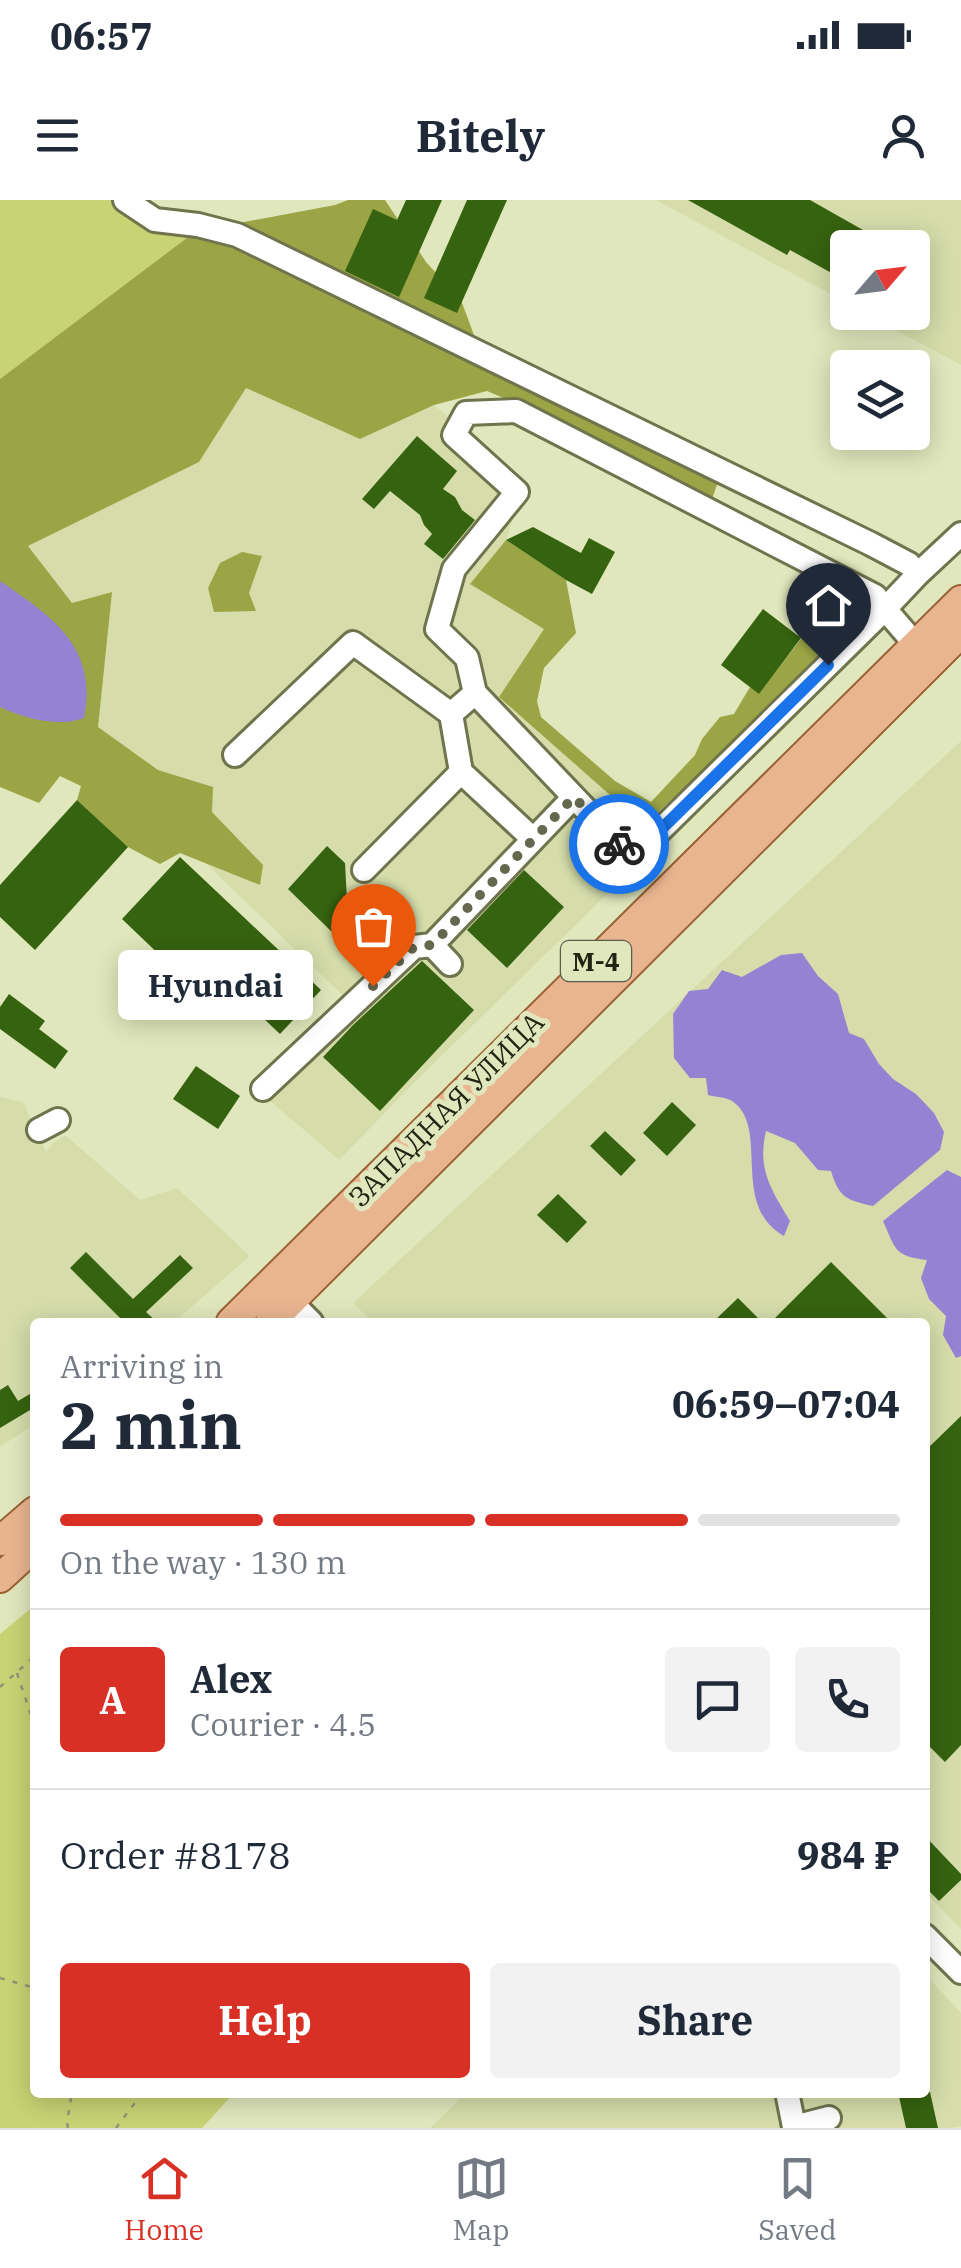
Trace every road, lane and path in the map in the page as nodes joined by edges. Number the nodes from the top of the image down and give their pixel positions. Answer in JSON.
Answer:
{"nodes":[{"id":1,"x":125,"y":200,"type":"edge"},
{"id":2,"x":961,"y":534,"type":"edge"},
{"id":3,"x":918,"y":574,"type":"junction"},
{"id":4,"x":961,"y":600,"type":"edge"},
{"id":5,"x":885,"y":609,"type":"junction"},
{"id":6,"x":961,"y":633,"type":"edge"},
{"id":7,"x":916,"y":645,"type":"junction"},
{"id":8,"x":475,"y":693,"type":"junction"},
{"id":9,"x":451,"y":714,"type":"junction"},
{"id":10,"x":235,"y":756,"type":"dead end"},
{"id":11,"x":461,"y":772,"type":"junction"},
{"id":12,"x":574,"y":797,"type":"junction"},
{"id":13,"x":532,"y":839,"type":"junction"},
{"id":14,"x":364,"y":870,"type":"dead end"},
{"id":15,"x":432,"y":945,"type":"junction"},
{"id":16,"x":450,"y":964,"type":"dead end"},
{"id":17,"x":263,"y":1089,"type":"dead end"},
{"id":18,"x":291,"y":1302,"type":"junction"},
{"id":19,"x":234,"y":1318,"type":"edge"},
{"id":20,"x":274,"y":1318,"type":"edge"},
{"id":21,"x":307,"y":1318,"type":"edge"},
{"id":22,"x":30,"y":1515,"type":"edge"},
{"id":23,"x":0,"y":1541,"type":"edge"},
{"id":24,"x":30,"y":1551,"type":"edge"},
{"id":25,"x":0,"y":1578,"type":"edge"},
{"id":26,"x":30,"y":1661,"type":"edge"},
{"id":27,"x":17,"y":1673,"type":"junction"},
{"id":28,"x":0,"y":1687,"type":"edge"},
{"id":29,"x":30,"y":1712,"type":"edge"},
{"id":30,"x":930,"y":1940,"type":"edge"},
{"id":31,"x":957,"y":1960,"type":"edge"},
{"id":32,"x":0,"y":1978,"type":"edge"},
{"id":33,"x":30,"y":1987,"type":"edge"},
{"id":34,"x":71,"y":2098,"type":"edge"},
{"id":35,"x":138,"y":2098,"type":"edge"},
{"id":36,"x":788,"y":2098,"type":"edge"},
{"id":37,"x":829,"y":2118,"type":"dead end"},
{"id":38,"x":68,"y":2128,"type":"edge"},
{"id":39,"x":116,"y":2128,"type":"edge"}],
"edges":[{"from":1,"to":3,"type":"street"},
{"from":2,"to":3,"type":"street"},
{"from":3,"to":5,"type":"street"},
{"from":4,"to":7,"type":"main road","name":"ЗАПАДНАЯ УЛИЦА","number":"М-4"},
{"from":5,"to":7,"type":"street"},
{"from":5,"to":8,"type":"street"},
{"from":5,"to":12,"type":"street"},
{"from":6,"to":18,"type":"main road","name":"ЗАПАДНАЯ УЛИЦА","number":"М-4"},
{"from":7,"to":19,"type":"main road","name":"ЗАПАДНАЯ УЛИЦА","number":"М-4"},
{"from":8,"to":9,"type":"street"},
{"from":8,"to":12,"type":"street"},
{"from":9,"to":10,"type":"street"},
{"from":9,"to":11,"type":"street"},
{"from":11,"to":13,"type":"street"},
{"from":11,"to":14,"type":"street"},
{"from":12,"to":13,"type":"street"},
{"from":13,"to":15,"type":"street"},
{"from":15,"to":16,"type":"street"},
{"from":15,"to":17,"type":"street"},
{"from":18,"to":20,"type":"main road","name":"ЗАПАДНАЯ УЛИЦА","number":"М-4"},
{"from":18,"to":21,"type":"street"},
{"from":22,"to":23,"type":"main road"},
{"from":24,"to":25,"type":"main road"},
{"from":26,"to":27,"type":"path"},
{"from":27,"to":28,"type":"path"},
{"from":27,"to":29,"type":"path"},
{"from":30,"to":31,"type":"street"},
{"from":32,"to":33,"type":"path"},
{"from":34,"to":38,"type":"path"},
{"from":35,"to":39,"type":"path"},
{"from":36,"to":37,"type":"street"}]}
